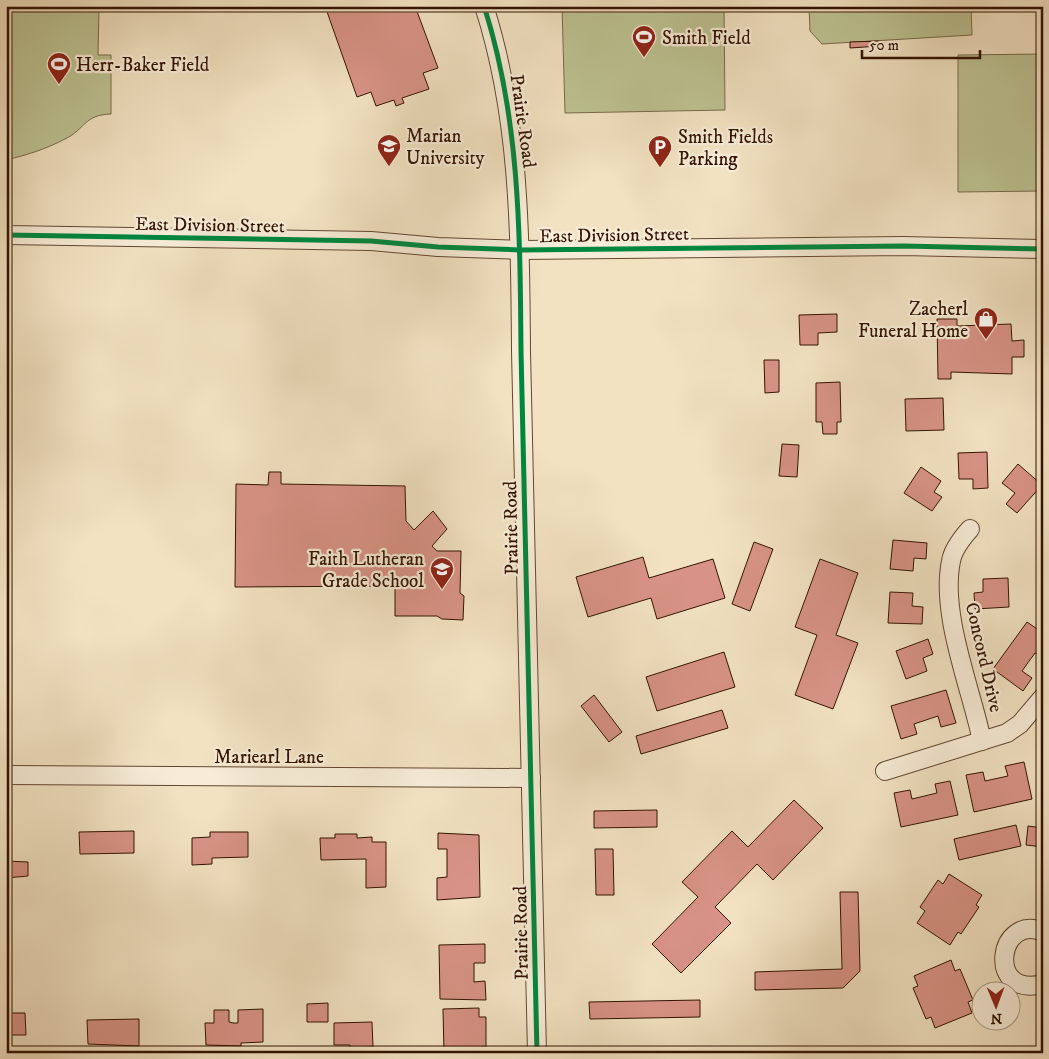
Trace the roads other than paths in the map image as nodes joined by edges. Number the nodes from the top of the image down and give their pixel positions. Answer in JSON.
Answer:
{"nodes":[{"id":1,"x":484,"y":6,"type":"edge"},
{"id":2,"x":6,"y":235,"type":"edge"},
{"id":3,"x":1043,"y":249,"type":"edge"},
{"id":4,"x":521,"y":250,"type":"junction"},
{"id":5,"x":970,"y":529,"type":"dead end"},
{"id":6,"x":1043,"y":697,"type":"edge"},
{"id":7,"x":982,"y":742,"type":"junction"},
{"id":8,"x":885,"y":771,"type":"dead end"},
{"id":9,"x":6,"y":775,"type":"edge"},
{"id":10,"x":531,"y":778,"type":"junction"},
{"id":11,"x":1043,"y":932,"type":"edge"},
{"id":12,"x":1043,"y":984,"type":"edge"},
{"id":13,"x":537,"y":1053,"type":"edge"}],
"edges":[{"from":1,"to":4,"type":"street","name":"Prairie Road"},
{"from":2,"to":4,"type":"street","name":"East Division Street"},
{"from":3,"to":4,"type":"street","name":"East Division Street"},
{"from":4,"to":10,"type":"street","name":"Prairie Road"},
{"from":5,"to":7,"type":"street","name":"Concord Drive"},
{"from":6,"to":7,"type":"street"},
{"from":7,"to":8,"type":"street"},
{"from":9,"to":10,"type":"street","name":"Mariearl Lane"},
{"from":10,"to":13,"type":"street","name":"Prairie Road"},
{"from":11,"to":12,"type":"street"}]}
